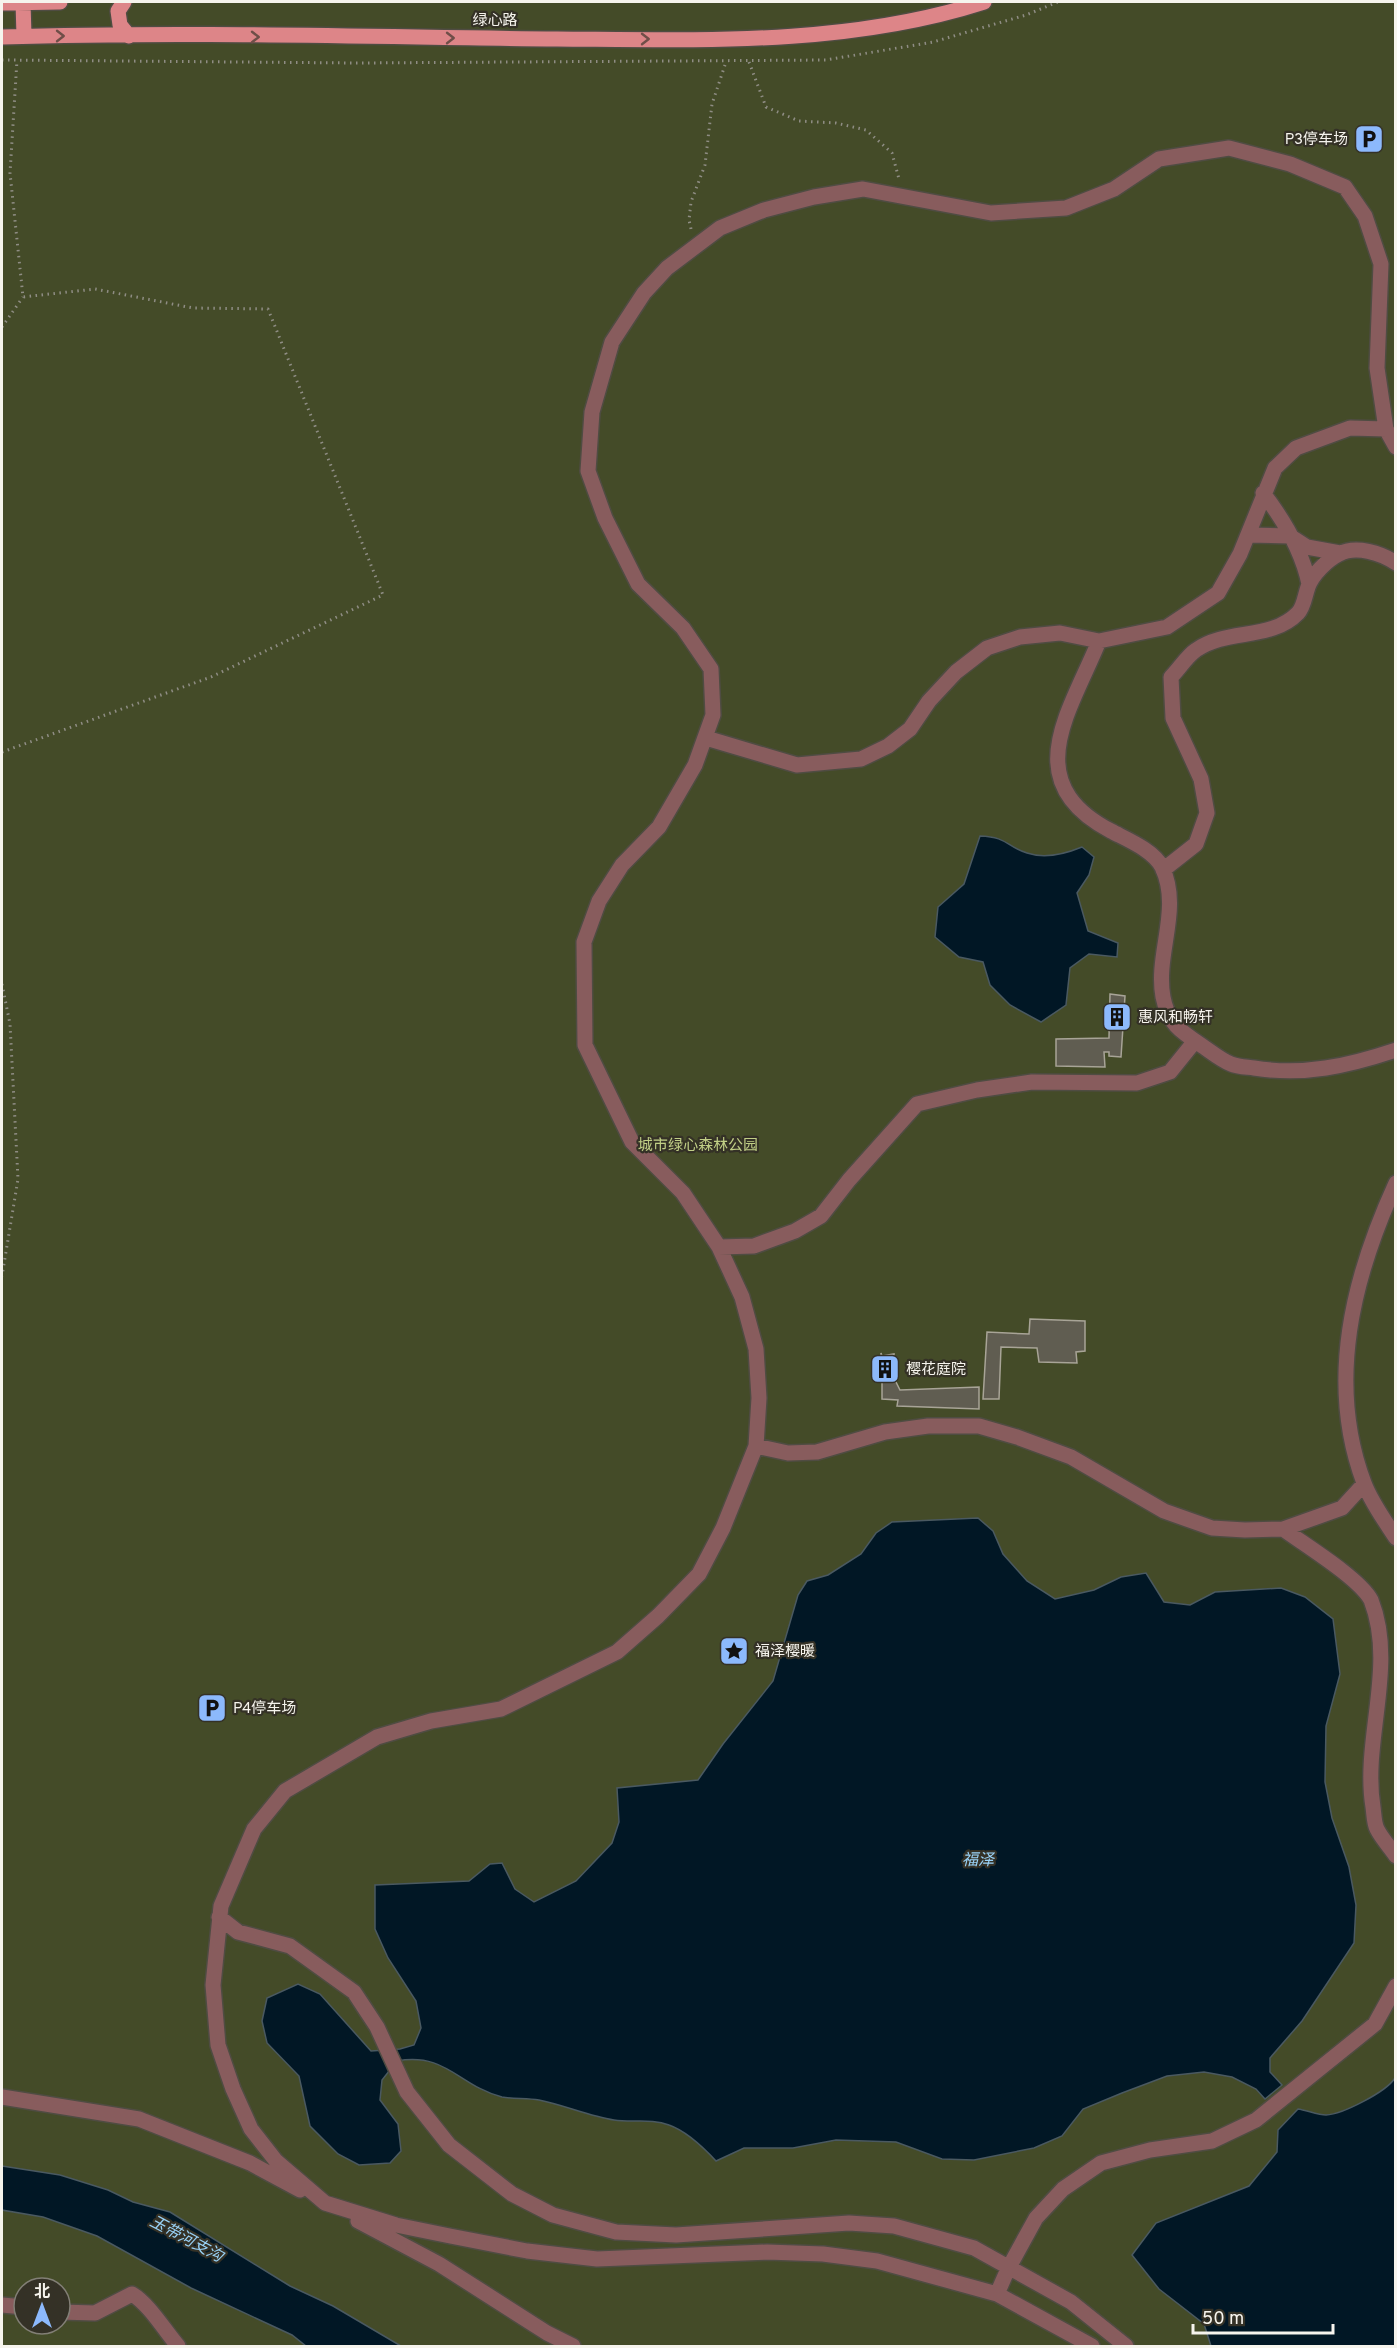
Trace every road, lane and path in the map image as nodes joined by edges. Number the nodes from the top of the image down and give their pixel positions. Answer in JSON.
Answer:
{"nodes":[{"id":1,"x":23,"y":2,"type":"edge"},
{"id":2,"x":60,"y":2,"type":"edge"},
{"id":3,"x":124,"y":2,"type":"edge"},
{"id":4,"x":984,"y":2,"type":"edge"},
{"id":5,"x":2,"y":3,"type":"edge"},
{"id":6,"x":24,"y":36,"type":"junction"},
{"id":7,"x":129,"y":36,"type":"junction"},
{"id":8,"x":2,"y":37,"type":"edge"},
{"id":9,"x":17,"y":60,"type":"dead end"},
{"id":10,"x":726,"y":62,"type":"dead end"},
{"id":11,"x":749,"y":62,"type":"dead end"},
{"id":12,"x":903,"y":195,"type":"junction"},
{"id":13,"x":696,"y":244,"type":"junction"},
{"id":14,"x":23,"y":297,"type":"junction"},
{"id":15,"x":2,"y":327,"type":"edge"},
{"id":16,"x":1386,"y":429,"type":"junction"},
{"id":17,"x":1395,"y":447,"type":"edge"},
{"id":18,"x":1263,"y":493,"type":"junction"},
{"id":19,"x":1248,"y":535,"type":"junction"},
{"id":20,"x":1290,"y":536,"type":"junction"},
{"id":21,"x":1340,"y":553,"type":"junction"},
{"id":22,"x":1395,"y":563,"type":"edge"},
{"id":23,"x":1309,"y":584,"type":"junction"},
{"id":24,"x":1099,"y":641,"type":"junction"},
{"id":25,"x":706,"y":738,"type":"junction"},
{"id":26,"x":2,"y":752,"type":"edge"},
{"id":27,"x":1163,"y":870,"type":"junction"},
{"id":28,"x":2,"y":984,"type":"edge"},
{"id":29,"x":1195,"y":1041,"type":"junction"},
{"id":30,"x":1395,"y":1050,"type":"edge"},
{"id":31,"x":1395,"y":1183,"type":"edge"},
{"id":32,"x":719,"y":1248,"type":"junction"},
{"id":33,"x":2,"y":1276,"type":"edge"},
{"id":34,"x":756,"y":1446,"type":"junction"},
{"id":35,"x":1364,"y":1484,"type":"junction"},
{"id":36,"x":1283,"y":1528,"type":"junction"},
{"id":37,"x":1395,"y":1538,"type":"edge"},
{"id":38,"x":1395,"y":1856,"type":"edge"},
{"id":39,"x":219,"y":1917,"type":"junction"},
{"id":40,"x":1395,"y":1986,"type":"edge"},
{"id":41,"x":2,"y":2097,"type":"edge"},
{"id":42,"x":325,"y":2203,"type":"junction"},
{"id":43,"x":1008,"y":2269,"type":"junction"},
{"id":44,"x":998,"y":2294,"type":"junction"},
{"id":45,"x":72,"y":2312,"type":"edge"},
{"id":46,"x":178,"y":2346,"type":"edge"},
{"id":47,"x":573,"y":2346,"type":"edge"},
{"id":48,"x":1092,"y":2346,"type":"edge"},
{"id":49,"x":1126,"y":2346,"type":"edge"}],
"edges":[{"from":1,"to":2,"type":"main road"},
{"from":1,"to":5,"type":"main road"},
{"from":1,"to":6,"type":"main road"},
{"from":3,"to":7,"type":"main road"},
{"from":7,"to":4,"type":"main road","name":"绿心路","one_way":true},
{"from":6,"to":7,"type":"main road","name":"绿心路","one_way":true},
{"from":6,"to":8,"type":"main road","name":"绿心路"},
{"from":9,"to":14,"type":"path"},
{"from":10,"to":13,"type":"path"},
{"from":11,"to":12,"type":"path"},
{"from":12,"to":13,"type":"lane"},
{"from":12,"to":16,"type":"lane"},
{"from":13,"to":25,"type":"lane"},
{"from":14,"to":15,"type":"path"},
{"from":14,"to":26,"type":"path"},
{"from":16,"to":17,"type":"lane"},
{"from":16,"to":18,"type":"lane"},
{"from":18,"to":19,"type":"lane"},
{"from":18,"to":20,"type":"lane"},
{"from":19,"to":20,"type":"lane"},
{"from":19,"to":24,"type":"lane"},
{"from":20,"to":21,"type":"lane"},
{"from":20,"to":23,"type":"lane"},
{"from":21,"to":22,"type":"lane"},
{"from":21,"to":23,"type":"lane"},
{"from":23,"to":27,"type":"lane"},
{"from":24,"to":25,"type":"lane"},
{"from":24,"to":27,"type":"lane"},
{"from":25,"to":32,"type":"lane"},
{"from":27,"to":29,"type":"lane"},
{"from":28,"to":33,"type":"path"},
{"from":29,"to":30,"type":"lane"},
{"from":29,"to":32,"type":"lane"},
{"from":31,"to":35,"type":"lane"},
{"from":32,"to":34,"type":"lane"},
{"from":34,"to":36,"type":"lane"},
{"from":34,"to":39,"type":"lane"},
{"from":35,"to":36,"type":"lane"},
{"from":35,"to":37,"type":"lane"},
{"from":36,"to":38,"type":"lane"},
{"from":39,"to":42,"type":"lane"},
{"from":39,"to":43,"type":"lane"},
{"from":40,"to":43,"type":"lane"},
{"from":41,"to":42,"type":"lane"},
{"from":42,"to":44,"type":"lane"},
{"from":42,"to":47,"type":"lane"},
{"from":43,"to":44,"type":"lane"},
{"from":43,"to":49,"type":"lane"},
{"from":44,"to":48,"type":"lane"},
{"from":45,"to":46,"type":"lane"}]}
